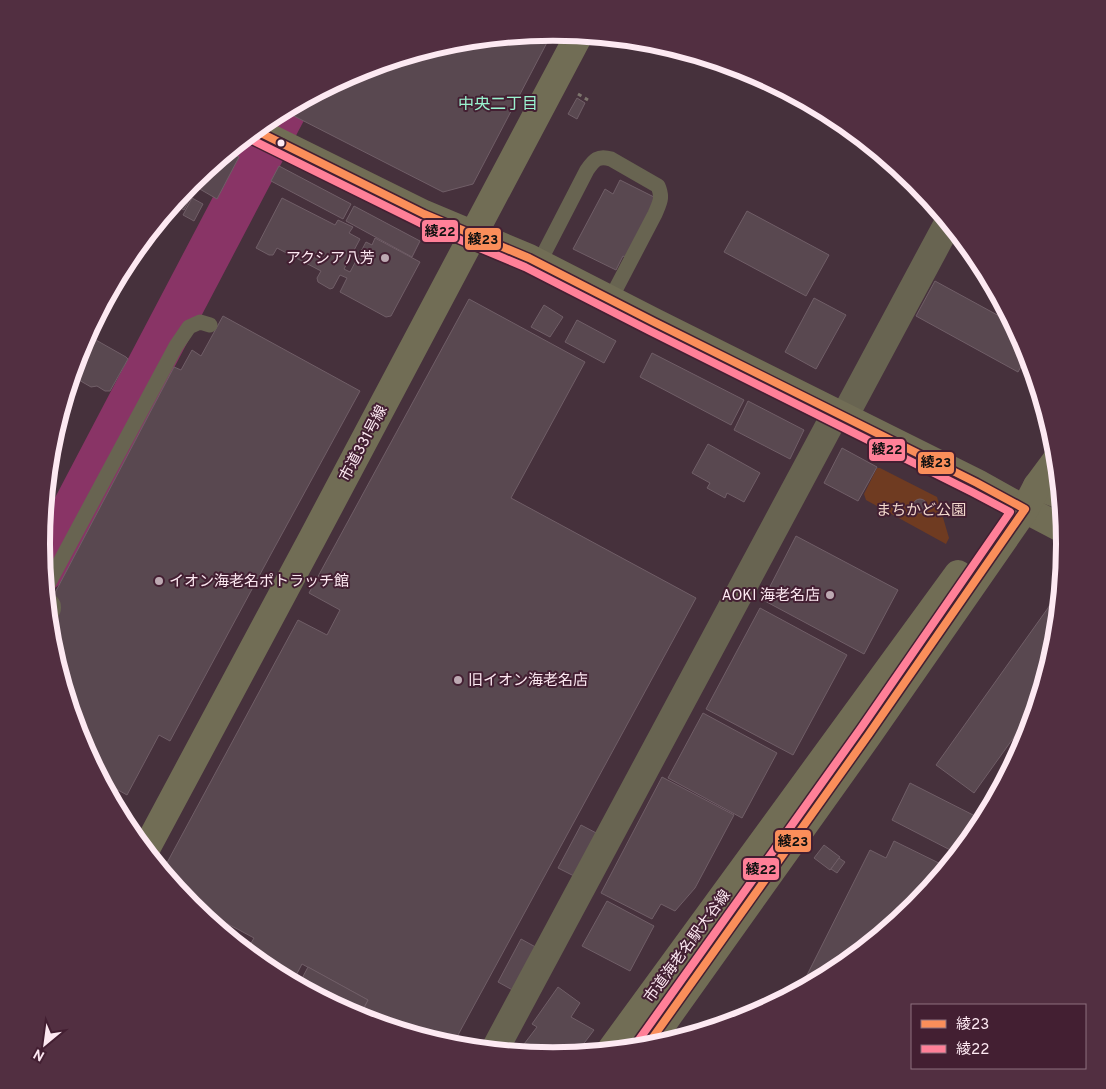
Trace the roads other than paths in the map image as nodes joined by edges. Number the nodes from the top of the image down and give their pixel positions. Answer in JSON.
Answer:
{"nodes":[{"id":1,"x":575,"y":42,"type":"edge"},
{"id":2,"x":264,"y":135,"type":"edge"},
{"id":3,"x":945,"y":229,"type":"edge"},
{"id":4,"x":473,"y":235,"type":"junction"},
{"id":5,"x":539,"y":263,"type":"junction"},
{"id":6,"x":610,"y":300,"type":"junction"},
{"id":7,"x":210,"y":325,"type":"dead end"},
{"id":8,"x":840,"y":415,"type":"junction"},
{"id":9,"x":1051,"y":469,"type":"edge"},
{"id":10,"x":1033,"y":498,"type":"edge"},
{"id":11,"x":1055,"y":520,"type":"edge"},
{"id":12,"x":51,"y":580,"type":"edge"},
{"id":13,"x":149,"y":844,"type":"edge"},
{"id":14,"x":653,"y":1038,"type":"edge"},
{"id":15,"x":616,"y":1043,"type":"edge"},
{"id":16,"x":498,"y":1044,"type":"edge"}],
"edges":[{"from":1,"to":4,"type":"street","name":"市道331号線"},
{"from":2,"to":4,"type":"street"},
{"from":3,"to":8,"type":"street"},
{"from":4,"to":5,"type":"street"},
{"from":4,"to":13,"type":"street","name":"市道331号線"},
{"from":5,"to":6,"type":"street"},
{"from":5,"to":6,"type":"lane"},
{"from":6,"to":8,"type":"street"},
{"from":7,"to":12,"type":"lane"},
{"from":8,"to":10,"type":"street"},
{"from":8,"to":16,"type":"street"},
{"from":9,"to":10,"type":"street","name":"市道海老名駅大谷線"},
{"from":10,"to":11,"type":"street"},
{"from":10,"to":14,"type":"street","name":"市道海老名駅大谷線"},
{"from":10,"to":15,"type":"street","name":"市道海老名駅大谷線"}]}
